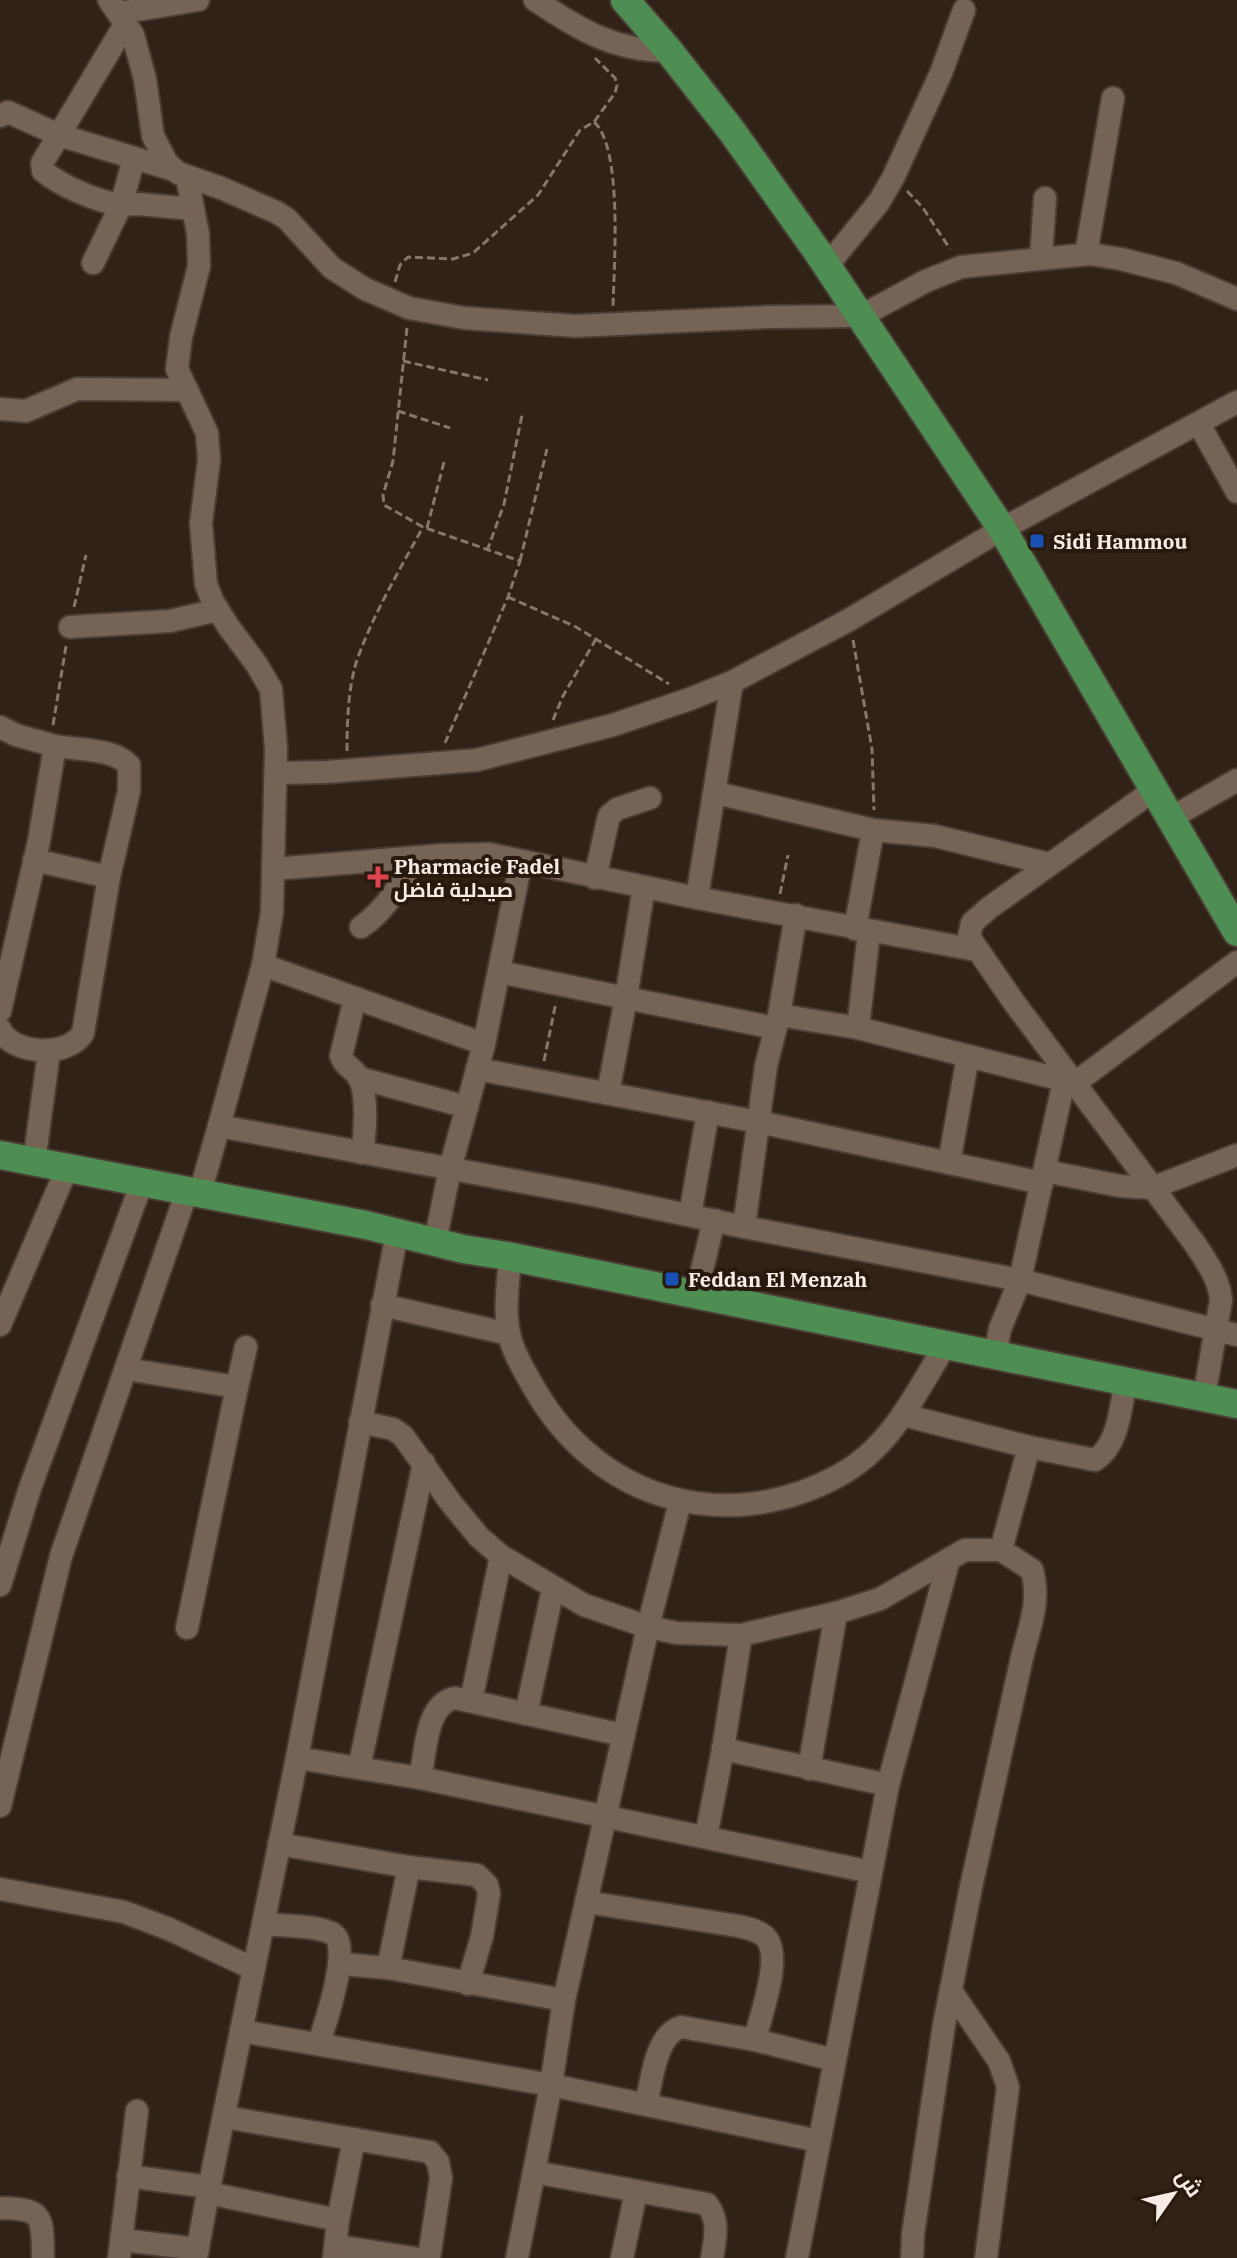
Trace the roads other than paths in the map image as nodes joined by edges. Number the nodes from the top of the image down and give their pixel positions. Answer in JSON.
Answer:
{"nodes":[{"id":1,"x":198,"y":0,"type":"edge"},
{"id":2,"x":535,"y":0,"type":"edge"},
{"id":3,"x":625,"y":0,"type":"edge"},
{"id":4,"x":149,"y":3,"type":"edge"},
{"id":5,"x":964,"y":10,"type":"dead end"},
{"id":6,"x":118,"y":12,"type":"edge"},
{"id":7,"x":669,"y":51,"type":"junction"},
{"id":8,"x":1113,"y":98,"type":"dead end"},
{"id":9,"x":0,"y":116,"type":"edge"},
{"id":10,"x":59,"y":135,"type":"junction"},
{"id":11,"x":134,"y":159,"type":"junction"},
{"id":12,"x":180,"y":173,"type":"junction"},
{"id":13,"x":1045,"y":198,"type":"dead end"},
{"id":14,"x":121,"y":205,"type":"junction"},
{"id":15,"x":192,"y":209,"type":"junction"},
{"id":16,"x":1086,"y":254,"type":"junction"},
{"id":17,"x":1041,"y":258,"type":"junction"},
{"id":18,"x":93,"y":263,"type":"dead end"},
{"id":19,"x":827,"y":266,"type":"junction"},
{"id":20,"x":1237,"y":299,"type":"edge"},
{"id":21,"x":861,"y":316,"type":"junction"},
{"id":22,"x":187,"y":390,"type":"junction"},
{"id":23,"x":1237,"y":402,"type":"edge"},
{"id":24,"x":0,"y":409,"type":"edge"},
{"id":25,"x":1199,"y":424,"type":"junction"},
{"id":26,"x":1237,"y":492,"type":"edge"},
{"id":27,"x":1002,"y":529,"type":"junction"},
{"id":28,"x":218,"y":610,"type":"junction"},
{"id":29,"x":70,"y":627,"type":"road end"},
{"id":30,"x":732,"y":682,"type":"junction"},
{"id":31,"x":0,"y":727,"type":"edge"},
{"id":32,"x":53,"y":745,"type":"junction"},
{"id":33,"x":277,"y":773,"type":"junction"},
{"id":34,"x":1237,"y":780,"type":"edge"},
{"id":35,"x":1154,"y":790,"type":"junction"},
{"id":36,"x":716,"y":793,"type":"junction"},
{"id":37,"x":650,"y":798,"type":"dead end"},
{"id":38,"x":1171,"y":818,"type":"junction"},
{"id":39,"x":873,"y":830,"type":"junction"},
{"id":40,"x":414,"y":858,"type":"junction"},
{"id":41,"x":34,"y":860,"type":"junction"},
{"id":42,"x":521,"y":862,"type":"junction"},
{"id":43,"x":1049,"y":864,"type":"junction"},
{"id":44,"x":274,"y":869,"type":"junction"},
{"id":45,"x":109,"y":877,"type":"junction"},
{"id":46,"x":595,"y":878,"type":"junction"},
{"id":47,"x":644,"y":887,"type":"junction"},
{"id":48,"x":697,"y":898,"type":"junction"},
{"id":49,"x":786,"y":913,"type":"junction"},
{"id":50,"x":361,"y":927,"type":"dead end"},
{"id":51,"x":862,"y":930,"type":"junction"},
{"id":52,"x":1237,"y":932,"type":"edge"},
{"id":53,"x":976,"y":950,"type":"junction"},
{"id":54,"x":1237,"y":962,"type":"edge"},
{"id":55,"x":263,"y":965,"type":"junction"},
{"id":56,"x":499,"y":972,"type":"junction"},
{"id":57,"x":355,"y":998,"type":"junction"},
{"id":58,"x":626,"y":998,"type":"junction"},
{"id":59,"x":0,"y":1011,"type":"edge"},
{"id":60,"x":777,"y":1022,"type":"junction"},
{"id":61,"x":858,"y":1028,"type":"junction"},
{"id":62,"x":0,"y":1029,"type":"edge"},
{"id":63,"x":484,"y":1044,"type":"junction"},
{"id":64,"x":49,"y":1052,"type":"junction"},
{"id":65,"x":968,"y":1056,"type":"junction"},
{"id":66,"x":477,"y":1069,"type":"junction"},
{"id":67,"x":359,"y":1078,"type":"junction"},
{"id":68,"x":1070,"y":1082,"type":"junction"},
{"id":69,"x":608,"y":1093,"type":"junction"},
{"id":70,"x":467,"y":1107,"type":"junction"},
{"id":71,"x":708,"y":1112,"type":"junction"},
{"id":72,"x":759,"y":1122,"type":"junction"},
{"id":73,"x":219,"y":1126,"type":"junction"},
{"id":74,"x":362,"y":1153,"type":"junction"},
{"id":75,"x":0,"y":1155,"type":"edge"},
{"id":76,"x":1237,"y":1155,"type":"edge"},
{"id":77,"x":34,"y":1162,"type":"junction"},
{"id":78,"x":949,"y":1163,"type":"junction"},
{"id":79,"x":67,"y":1168,"type":"junction"},
{"id":80,"x":450,"y":1169,"type":"junction"},
{"id":81,"x":1044,"y":1177,"type":"junction"},
{"id":82,"x":142,"y":1182,"type":"junction"},
{"id":83,"x":1152,"y":1188,"type":"junction"},
{"id":84,"x":193,"y":1192,"type":"junction"},
{"id":85,"x":690,"y":1215,"type":"junction"},
{"id":86,"x":714,"y":1220,"type":"junction"},
{"id":87,"x":744,"y":1227,"type":"junction"},
{"id":88,"x":397,"y":1233,"type":"junction"},
{"id":89,"x":435,"y":1242,"type":"junction"},
{"id":90,"x":507,"y":1256,"type":"junction"},
{"id":91,"x":1020,"y":1280,"type":"junction"},
{"id":92,"x":696,"y":1295,"type":"junction"},
{"id":93,"x":1229,"y":1296,"type":"edge"},
{"id":94,"x":382,"y":1305,"type":"junction"},
{"id":95,"x":0,"y":1325,"type":"edge"},
{"id":96,"x":1227,"y":1332,"type":"edge"},
{"id":97,"x":509,"y":1334,"type":"junction"},
{"id":98,"x":945,"y":1346,"type":"junction"},
{"id":99,"x":246,"y":1347,"type":"dead end"},
{"id":100,"x":995,"y":1356,"type":"junction"},
{"id":101,"x":126,"y":1369,"type":"junction"},
{"id":102,"x":1126,"y":1381,"type":"junction"},
{"id":103,"x":237,"y":1387,"type":"junction"},
{"id":104,"x":1204,"y":1397,"type":"junction"},
{"id":105,"x":1237,"y":1404,"type":"edge"},
{"id":106,"x":903,"y":1415,"type":"junction"},
{"id":107,"x":360,"y":1422,"type":"junction"},
{"id":108,"x":1029,"y":1447,"type":"junction"},
{"id":109,"x":424,"y":1463,"type":"junction"},
{"id":110,"x":680,"y":1502,"type":"junction"},
{"id":111,"x":1001,"y":1550,"type":"junction"},
{"id":112,"x":501,"y":1556,"type":"junction"},
{"id":113,"x":949,"y":1559,"type":"junction"},
{"id":114,"x":0,"y":1585,"type":"edge"},
{"id":115,"x":553,"y":1589,"type":"junction"},
{"id":116,"x":836,"y":1613,"type":"junction"},
{"id":117,"x":648,"y":1627,"type":"junction"},
{"id":118,"x":187,"y":1628,"type":"dead end"},
{"id":119,"x":741,"y":1635,"type":"junction"},
{"id":120,"x":471,"y":1701,"type":"junction"},
{"id":121,"x":526,"y":1714,"type":"junction"},
{"id":122,"x":623,"y":1735,"type":"junction"},
{"id":123,"x":723,"y":1749,"type":"junction"},
{"id":124,"x":297,"y":1758,"type":"junction"},
{"id":125,"x":359,"y":1768,"type":"junction"},
{"id":126,"x":809,"y":1769,"type":"junction"},
{"id":127,"x":420,"y":1778,"type":"junction"},
{"id":128,"x":888,"y":1785,"type":"junction"},
{"id":129,"x":0,"y":1806,"type":"edge"},
{"id":130,"x":604,"y":1815,"type":"junction"},
{"id":131,"x":706,"y":1837,"type":"junction"},
{"id":132,"x":279,"y":1844,"type":"junction"},
{"id":133,"x":409,"y":1867,"type":"junction"},
{"id":134,"x":871,"y":1872,"type":"junction"},
{"id":135,"x":0,"y":1889,"type":"edge"},
{"id":136,"x":586,"y":1902,"type":"junction"},
{"id":137,"x":264,"y":1924,"type":"junction"},
{"id":138,"x":340,"y":1964,"type":"junction"},
{"id":139,"x":388,"y":1968,"type":"junction"},
{"id":140,"x":254,"y":1969,"type":"junction"},
{"id":141,"x":468,"y":1984,"type":"junction"},
{"id":142,"x":951,"y":1991,"type":"junction"},
{"id":143,"x":564,"y":2000,"type":"junction"},
{"id":144,"x":241,"y":2031,"type":"junction"},
{"id":145,"x":755,"y":2040,"type":"junction"},
{"id":146,"x":319,"y":2043,"type":"junction"},
{"id":147,"x":834,"y":2060,"type":"junction"},
{"id":148,"x":551,"y":2085,"type":"junction"},
{"id":149,"x":646,"y":2104,"type":"junction"},
{"id":150,"x":137,"y":2111,"type":"dead end"},
{"id":151,"x":224,"y":2117,"type":"junction"},
{"id":152,"x":354,"y":2139,"type":"junction"},
{"id":153,"x":819,"y":2141,"type":"junction"},
{"id":154,"x":534,"y":2172,"type":"junction"},
{"id":155,"x":128,"y":2176,"type":"junction"},
{"id":156,"x":208,"y":2190,"type":"junction"},
{"id":157,"x":636,"y":2192,"type":"junction"},
{"id":158,"x":0,"y":2208,"type":"edge"},
{"id":159,"x":338,"y":2220,"type":"junction"},
{"id":160,"x":120,"y":2249,"type":"edge"},
{"id":161,"x":336,"y":2252,"type":"edge"},
{"id":162,"x":197,"y":2253,"type":"edge"},
{"id":163,"x":43,"y":2258,"type":"edge"},
{"id":164,"x":414,"y":2258,"type":"edge"},
{"id":165,"x":429,"y":2258,"type":"edge"},
{"id":166,"x":517,"y":2258,"type":"edge"},
{"id":167,"x":622,"y":2258,"type":"edge"},
{"id":168,"x":712,"y":2258,"type":"edge"},
{"id":169,"x":797,"y":2258,"type":"edge"},
{"id":170,"x":912,"y":2258,"type":"edge"},
{"id":171,"x":986,"y":2258,"type":"edge"}],
"edges":[{"from":1,"to":4,"type":"street"},
{"from":2,"to":7,"type":"street"},
{"from":3,"to":7,"type":"main road"},
{"from":4,"to":6,"type":"street"},
{"from":5,"to":19,"type":"street"},
{"from":6,"to":10,"type":"street"},
{"from":6,"to":12,"type":"street"},
{"from":7,"to":19,"type":"main road"},
{"from":8,"to":16,"type":"street"},
{"from":9,"to":10,"type":"street"},
{"from":10,"to":11,"type":"street"},
{"from":10,"to":14,"type":"street"},
{"from":11,"to":12,"type":"street"},
{"from":11,"to":14,"type":"street"},
{"from":12,"to":15,"type":"street"},
{"from":12,"to":21,"type":"street"},
{"from":13,"to":17,"type":"street"},
{"from":14,"to":15,"type":"street"},
{"from":14,"to":18,"type":"street"},
{"from":15,"to":22,"type":"street"},
{"from":16,"to":17,"type":"street"},
{"from":16,"to":20,"type":"street"},
{"from":17,"to":21,"type":"street"},
{"from":19,"to":21,"type":"main road"},
{"from":21,"to":27,"type":"main road"},
{"from":22,"to":24,"type":"street"},
{"from":22,"to":28,"type":"street"},
{"from":23,"to":25,"type":"street"},
{"from":25,"to":26,"type":"street"},
{"from":25,"to":27,"type":"street"},
{"from":27,"to":30,"type":"street"},
{"from":27,"to":35,"type":"main road"},
{"from":28,"to":29,"type":"street"},
{"from":28,"to":33,"type":"street"},
{"from":30,"to":33,"type":"street"},
{"from":30,"to":36,"type":"street"},
{"from":31,"to":32,"type":"street"},
{"from":32,"to":41,"type":"street"},
{"from":32,"to":45,"type":"street"},
{"from":33,"to":44,"type":"street"},
{"from":34,"to":38,"type":"street"},
{"from":35,"to":38,"type":"main road"},
{"from":35,"to":43,"type":"street"},
{"from":36,"to":39,"type":"street"},
{"from":36,"to":48,"type":"street"},
{"from":37,"to":46,"type":"street"},
{"from":38,"to":52,"type":"main road"},
{"from":39,"to":43,"type":"street"},
{"from":39,"to":51,"type":"street"},
{"from":40,"to":42,"type":"street"},
{"from":40,"to":44,"type":"street"},
{"from":40,"to":50,"type":"street"},
{"from":41,"to":45,"type":"street"},
{"from":41,"to":59,"type":"street"},
{"from":42,"to":46,"type":"street"},
{"from":42,"to":56,"type":"street"},
{"from":43,"to":53,"type":"street"},
{"from":44,"to":55,"type":"street"},
{"from":45,"to":64,"type":"street"},
{"from":46,"to":47,"type":"street"},
{"from":47,"to":48,"type":"street"},
{"from":47,"to":58,"type":"street"},
{"from":48,"to":49,"type":"street"},
{"from":49,"to":51,"type":"street"},
{"from":49,"to":60,"type":"street"},
{"from":51,"to":53,"type":"street"},
{"from":51,"to":61,"type":"street"},
{"from":53,"to":68,"type":"street"},
{"from":54,"to":68,"type":"street"},
{"from":55,"to":57,"type":"street"},
{"from":55,"to":73,"type":"street"},
{"from":56,"to":58,"type":"street"},
{"from":56,"to":63,"type":"street"},
{"from":57,"to":63,"type":"street"},
{"from":57,"to":67,"type":"street"},
{"from":58,"to":60,"type":"street"},
{"from":58,"to":69,"type":"street"},
{"from":60,"to":61,"type":"street"},
{"from":60,"to":72,"type":"street"},
{"from":61,"to":65,"type":"street"},
{"from":62,"to":64,"type":"street"},
{"from":63,"to":66,"type":"street"},
{"from":64,"to":77,"type":"street"},
{"from":65,"to":68,"type":"street"},
{"from":65,"to":78,"type":"street"},
{"from":66,"to":69,"type":"street"},
{"from":66,"to":70,"type":"street"},
{"from":67,"to":70,"type":"street"},
{"from":67,"to":74,"type":"street"},
{"from":68,"to":81,"type":"street"},
{"from":68,"to":83,"type":"street"},
{"from":69,"to":71,"type":"street"},
{"from":70,"to":80,"type":"street"},
{"from":71,"to":72,"type":"street"},
{"from":71,"to":85,"type":"street"},
{"from":72,"to":78,"type":"street"},
{"from":72,"to":87,"type":"street"},
{"from":73,"to":74,"type":"street"},
{"from":73,"to":84,"type":"street"},
{"from":74,"to":80,"type":"street"},
{"from":75,"to":77,"type":"main road"},
{"from":76,"to":83,"type":"street"},
{"from":77,"to":79,"type":"main road"},
{"from":78,"to":81,"type":"street"},
{"from":79,"to":82,"type":"main road"},
{"from":79,"to":95,"type":"street"},
{"from":80,"to":85,"type":"street"},
{"from":80,"to":89,"type":"street"},
{"from":81,"to":83,"type":"street"},
{"from":81,"to":91,"type":"street"},
{"from":82,"to":84,"type":"main road"},
{"from":82,"to":114,"type":"street"},
{"from":83,"to":93,"type":"street"},
{"from":84,"to":88,"type":"main road"},
{"from":84,"to":101,"type":"street"},
{"from":85,"to":86,"type":"street"},
{"from":86,"to":87,"type":"street"},
{"from":86,"to":92,"type":"street"},
{"from":87,"to":91,"type":"street"},
{"from":88,"to":89,"type":"main road"},
{"from":88,"to":94,"type":"street"},
{"from":89,"to":90,"type":"main road"},
{"from":90,"to":92,"type":"main road"},
{"from":90,"to":97,"type":"street"},
{"from":91,"to":96,"type":"street"},
{"from":91,"to":100,"type":"street"},
{"from":92,"to":98,"type":"main road"},
{"from":93,"to":96,"type":"street"},
{"from":94,"to":97,"type":"street"},
{"from":94,"to":107,"type":"street"},
{"from":96,"to":104,"type":"street"},
{"from":97,"to":110,"type":"street"},
{"from":98,"to":100,"type":"main road"},
{"from":98,"to":106,"type":"street"},
{"from":99,"to":103,"type":"street"},
{"from":100,"to":102,"type":"main road"},
{"from":101,"to":103,"type":"street"},
{"from":101,"to":129,"type":"street"},
{"from":102,"to":104,"type":"main road"},
{"from":102,"to":108,"type":"street"},
{"from":103,"to":118,"type":"street"},
{"from":104,"to":105,"type":"main road"},
{"from":106,"to":108,"type":"street"},
{"from":106,"to":110,"type":"street"},
{"from":107,"to":109,"type":"street"},
{"from":107,"to":124,"type":"street"},
{"from":108,"to":111,"type":"street"},
{"from":109,"to":112,"type":"street"},
{"from":109,"to":125,"type":"street"},
{"from":110,"to":117,"type":"street"},
{"from":111,"to":113,"type":"street"},
{"from":111,"to":142,"type":"street"},
{"from":112,"to":115,"type":"street"},
{"from":112,"to":120,"type":"street"},
{"from":113,"to":116,"type":"street"},
{"from":113,"to":128,"type":"street"},
{"from":115,"to":117,"type":"street"},
{"from":115,"to":121,"type":"street"},
{"from":116,"to":119,"type":"street"},
{"from":116,"to":126,"type":"street"},
{"from":117,"to":119,"type":"street"},
{"from":117,"to":122,"type":"street"},
{"from":119,"to":123,"type":"street"},
{"from":120,"to":121,"type":"street"},
{"from":120,"to":127,"type":"street"},
{"from":121,"to":122,"type":"street"},
{"from":122,"to":130,"type":"street"},
{"from":123,"to":126,"type":"street"},
{"from":123,"to":131,"type":"street"},
{"from":124,"to":125,"type":"street"},
{"from":124,"to":132,"type":"street"},
{"from":125,"to":127,"type":"street"},
{"from":126,"to":128,"type":"street"},
{"from":127,"to":130,"type":"street"},
{"from":128,"to":134,"type":"street"},
{"from":130,"to":131,"type":"street"},
{"from":130,"to":136,"type":"street"},
{"from":131,"to":134,"type":"street"},
{"from":132,"to":133,"type":"street"},
{"from":132,"to":137,"type":"street"},
{"from":133,"to":139,"type":"street"},
{"from":133,"to":141,"type":"street"},
{"from":134,"to":147,"type":"street"},
{"from":135,"to":140,"type":"street"},
{"from":136,"to":143,"type":"street"},
{"from":136,"to":145,"type":"street"},
{"from":137,"to":138,"type":"street"},
{"from":137,"to":140,"type":"street"},
{"from":138,"to":139,"type":"street"},
{"from":138,"to":146,"type":"street"},
{"from":139,"to":141,"type":"street"},
{"from":140,"to":144,"type":"street"},
{"from":141,"to":143,"type":"street"},
{"from":142,"to":170,"type":"street"},
{"from":142,"to":171,"type":"street"},
{"from":143,"to":148,"type":"street"},
{"from":144,"to":146,"type":"street"},
{"from":144,"to":151,"type":"street"},
{"from":145,"to":147,"type":"street"},
{"from":145,"to":149,"type":"street"},
{"from":146,"to":148,"type":"street"},
{"from":147,"to":153,"type":"street"},
{"from":148,"to":149,"type":"street"},
{"from":148,"to":154,"type":"street"},
{"from":149,"to":153,"type":"street"},
{"from":150,"to":155,"type":"street"},
{"from":151,"to":152,"type":"street"},
{"from":151,"to":156,"type":"street"},
{"from":152,"to":159,"type":"street"},
{"from":152,"to":165,"type":"street"},
{"from":153,"to":169,"type":"street"},
{"from":154,"to":157,"type":"street"},
{"from":154,"to":166,"type":"street"},
{"from":155,"to":156,"type":"street"},
{"from":155,"to":160,"type":"street"},
{"from":156,"to":159,"type":"street"},
{"from":156,"to":162,"type":"street"},
{"from":157,"to":167,"type":"street"},
{"from":157,"to":168,"type":"street"},
{"from":158,"to":163,"type":"street"},
{"from":159,"to":161,"type":"street"},
{"from":160,"to":162,"type":"street"},
{"from":161,"to":164,"type":"street"}]}
